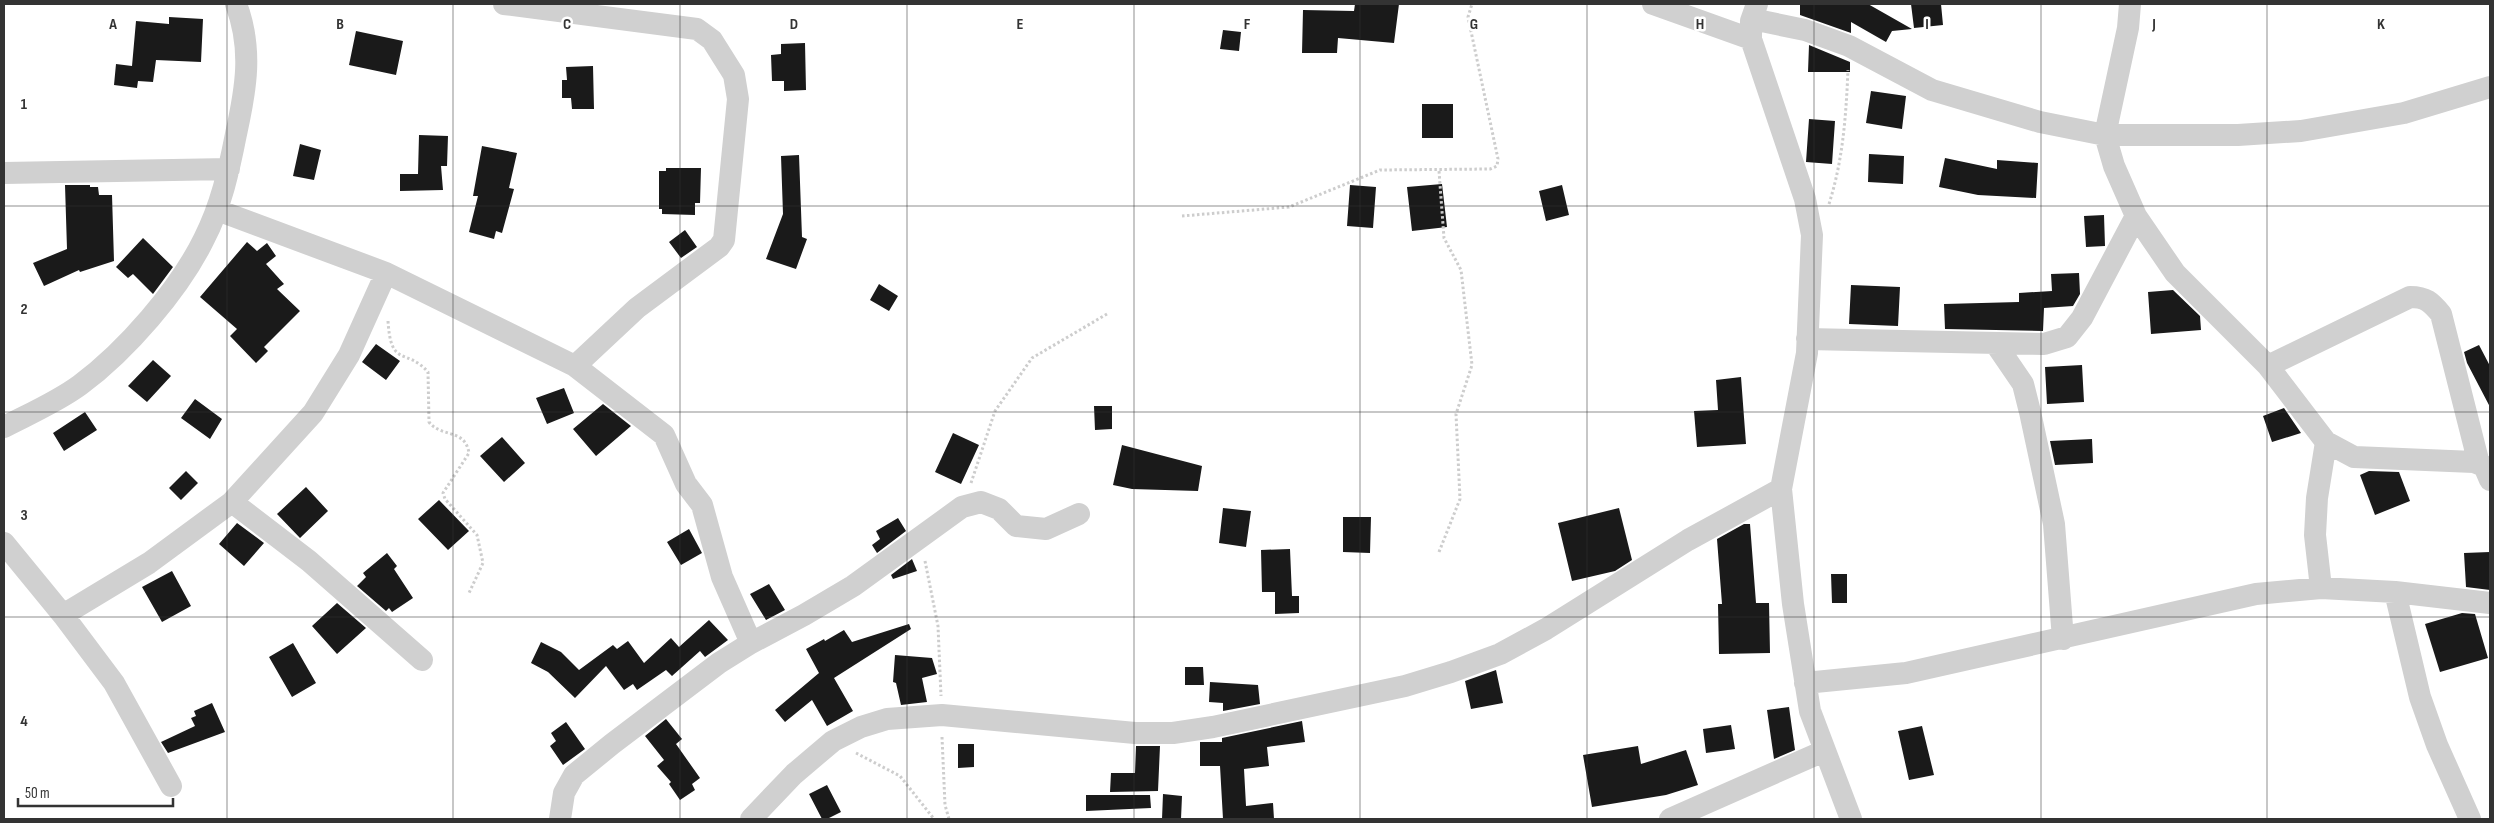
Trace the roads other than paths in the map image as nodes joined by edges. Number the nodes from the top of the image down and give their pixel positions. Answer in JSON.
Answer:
{"nodes":[{"id":1,"x":236,"y":4,"type":"edge"},
{"id":2,"x":504,"y":4,"type":"edge"},
{"id":3,"x":1653,"y":4,"type":"edge"},
{"id":4,"x":2130,"y":4,"type":"edge"},
{"id":5,"x":1754,"y":21,"type":"edge"},
{"id":6,"x":2490,"y":87,"type":"edge"},
{"id":7,"x":2105,"y":136,"type":"junction"},
{"id":8,"x":229,"y":169,"type":"junction"},
{"id":9,"x":4,"y":173,"type":"edge"},
{"id":10,"x":217,"y":210,"type":"junction"},
{"id":11,"x":2136,"y":216,"type":"junction"},
{"id":12,"x":384,"y":282,"type":"junction"},
{"id":13,"x":1807,"y":339,"type":"junction"},
{"id":14,"x":1994,"y":343,"type":"junction"},
{"id":15,"x":574,"y":366,"type":"junction"},
{"id":16,"x":2268,"y":366,"type":"junction"},
{"id":17,"x":4,"y":428,"type":"edge"},
{"id":18,"x":2326,"y":442,"type":"junction"},
{"id":19,"x":2485,"y":472,"type":"edge"},
{"id":20,"x":1781,"y":489,"type":"junction"},
{"id":21,"x":232,"y":502,"type":"junction"},
{"id":22,"x":1079,"y":514,"type":"dead end"},
{"id":23,"x":4,"y":543,"type":"edge"},
{"id":24,"x":2321,"y":588,"type":"junction"},
{"id":25,"x":2395,"y":592,"type":"junction"},
{"id":26,"x":2490,"y":603,"type":"edge"},
{"id":27,"x":63,"y":615,"type":"junction"},
{"id":28,"x":2063,"y":639,"type":"junction"},
{"id":29,"x":751,"y":643,"type":"junction"},
{"id":30,"x":422,"y":660,"type":"dead end"},
{"id":31,"x":1805,"y":683,"type":"junction"},
{"id":32,"x":1824,"y":751,"type":"junction"},
{"id":33,"x":171,"y":786,"type":"dead end"},
{"id":34,"x":560,"y":819,"type":"edge"},
{"id":35,"x":751,"y":819,"type":"edge"},
{"id":36,"x":1670,"y":819,"type":"edge"},
{"id":37,"x":1851,"y":819,"type":"edge"},
{"id":38,"x":2470,"y":819,"type":"edge"}],
"edges":[{"from":1,"to":8,"type":"street"},
{"from":2,"to":15,"type":"street"},
{"from":3,"to":5,"type":"street"},
{"from":4,"to":7,"type":"street"},
{"from":5,"to":7,"type":"street"},
{"from":5,"to":13,"type":"street"},
{"from":6,"to":7,"type":"street"},
{"from":7,"to":11,"type":"street"},
{"from":8,"to":9,"type":"street"},
{"from":8,"to":10,"type":"street"},
{"from":10,"to":12,"type":"street"},
{"from":10,"to":17,"type":"street"},
{"from":11,"to":14,"type":"street"},
{"from":11,"to":16,"type":"street"},
{"from":12,"to":15,"type":"street"},
{"from":12,"to":21,"type":"street"},
{"from":13,"to":14,"type":"street"},
{"from":13,"to":20,"type":"street"},
{"from":14,"to":28,"type":"street"},
{"from":15,"to":29,"type":"street"},
{"from":16,"to":18,"type":"street"},
{"from":16,"to":19,"type":"street"},
{"from":18,"to":19,"type":"street"},
{"from":18,"to":24,"type":"street"},
{"from":20,"to":31,"type":"street"},
{"from":20,"to":35,"type":"street"},
{"from":21,"to":27,"type":"street"},
{"from":21,"to":30,"type":"street"},
{"from":22,"to":29,"type":"street"},
{"from":23,"to":27,"type":"street"},
{"from":24,"to":25,"type":"street"},
{"from":24,"to":28,"type":"street"},
{"from":25,"to":26,"type":"street"},
{"from":25,"to":38,"type":"street"},
{"from":27,"to":33,"type":"street"},
{"from":28,"to":31,"type":"street"},
{"from":29,"to":34,"type":"street"},
{"from":31,"to":32,"type":"street"},
{"from":32,"to":36,"type":"street"},
{"from":32,"to":37,"type":"street"}]}
